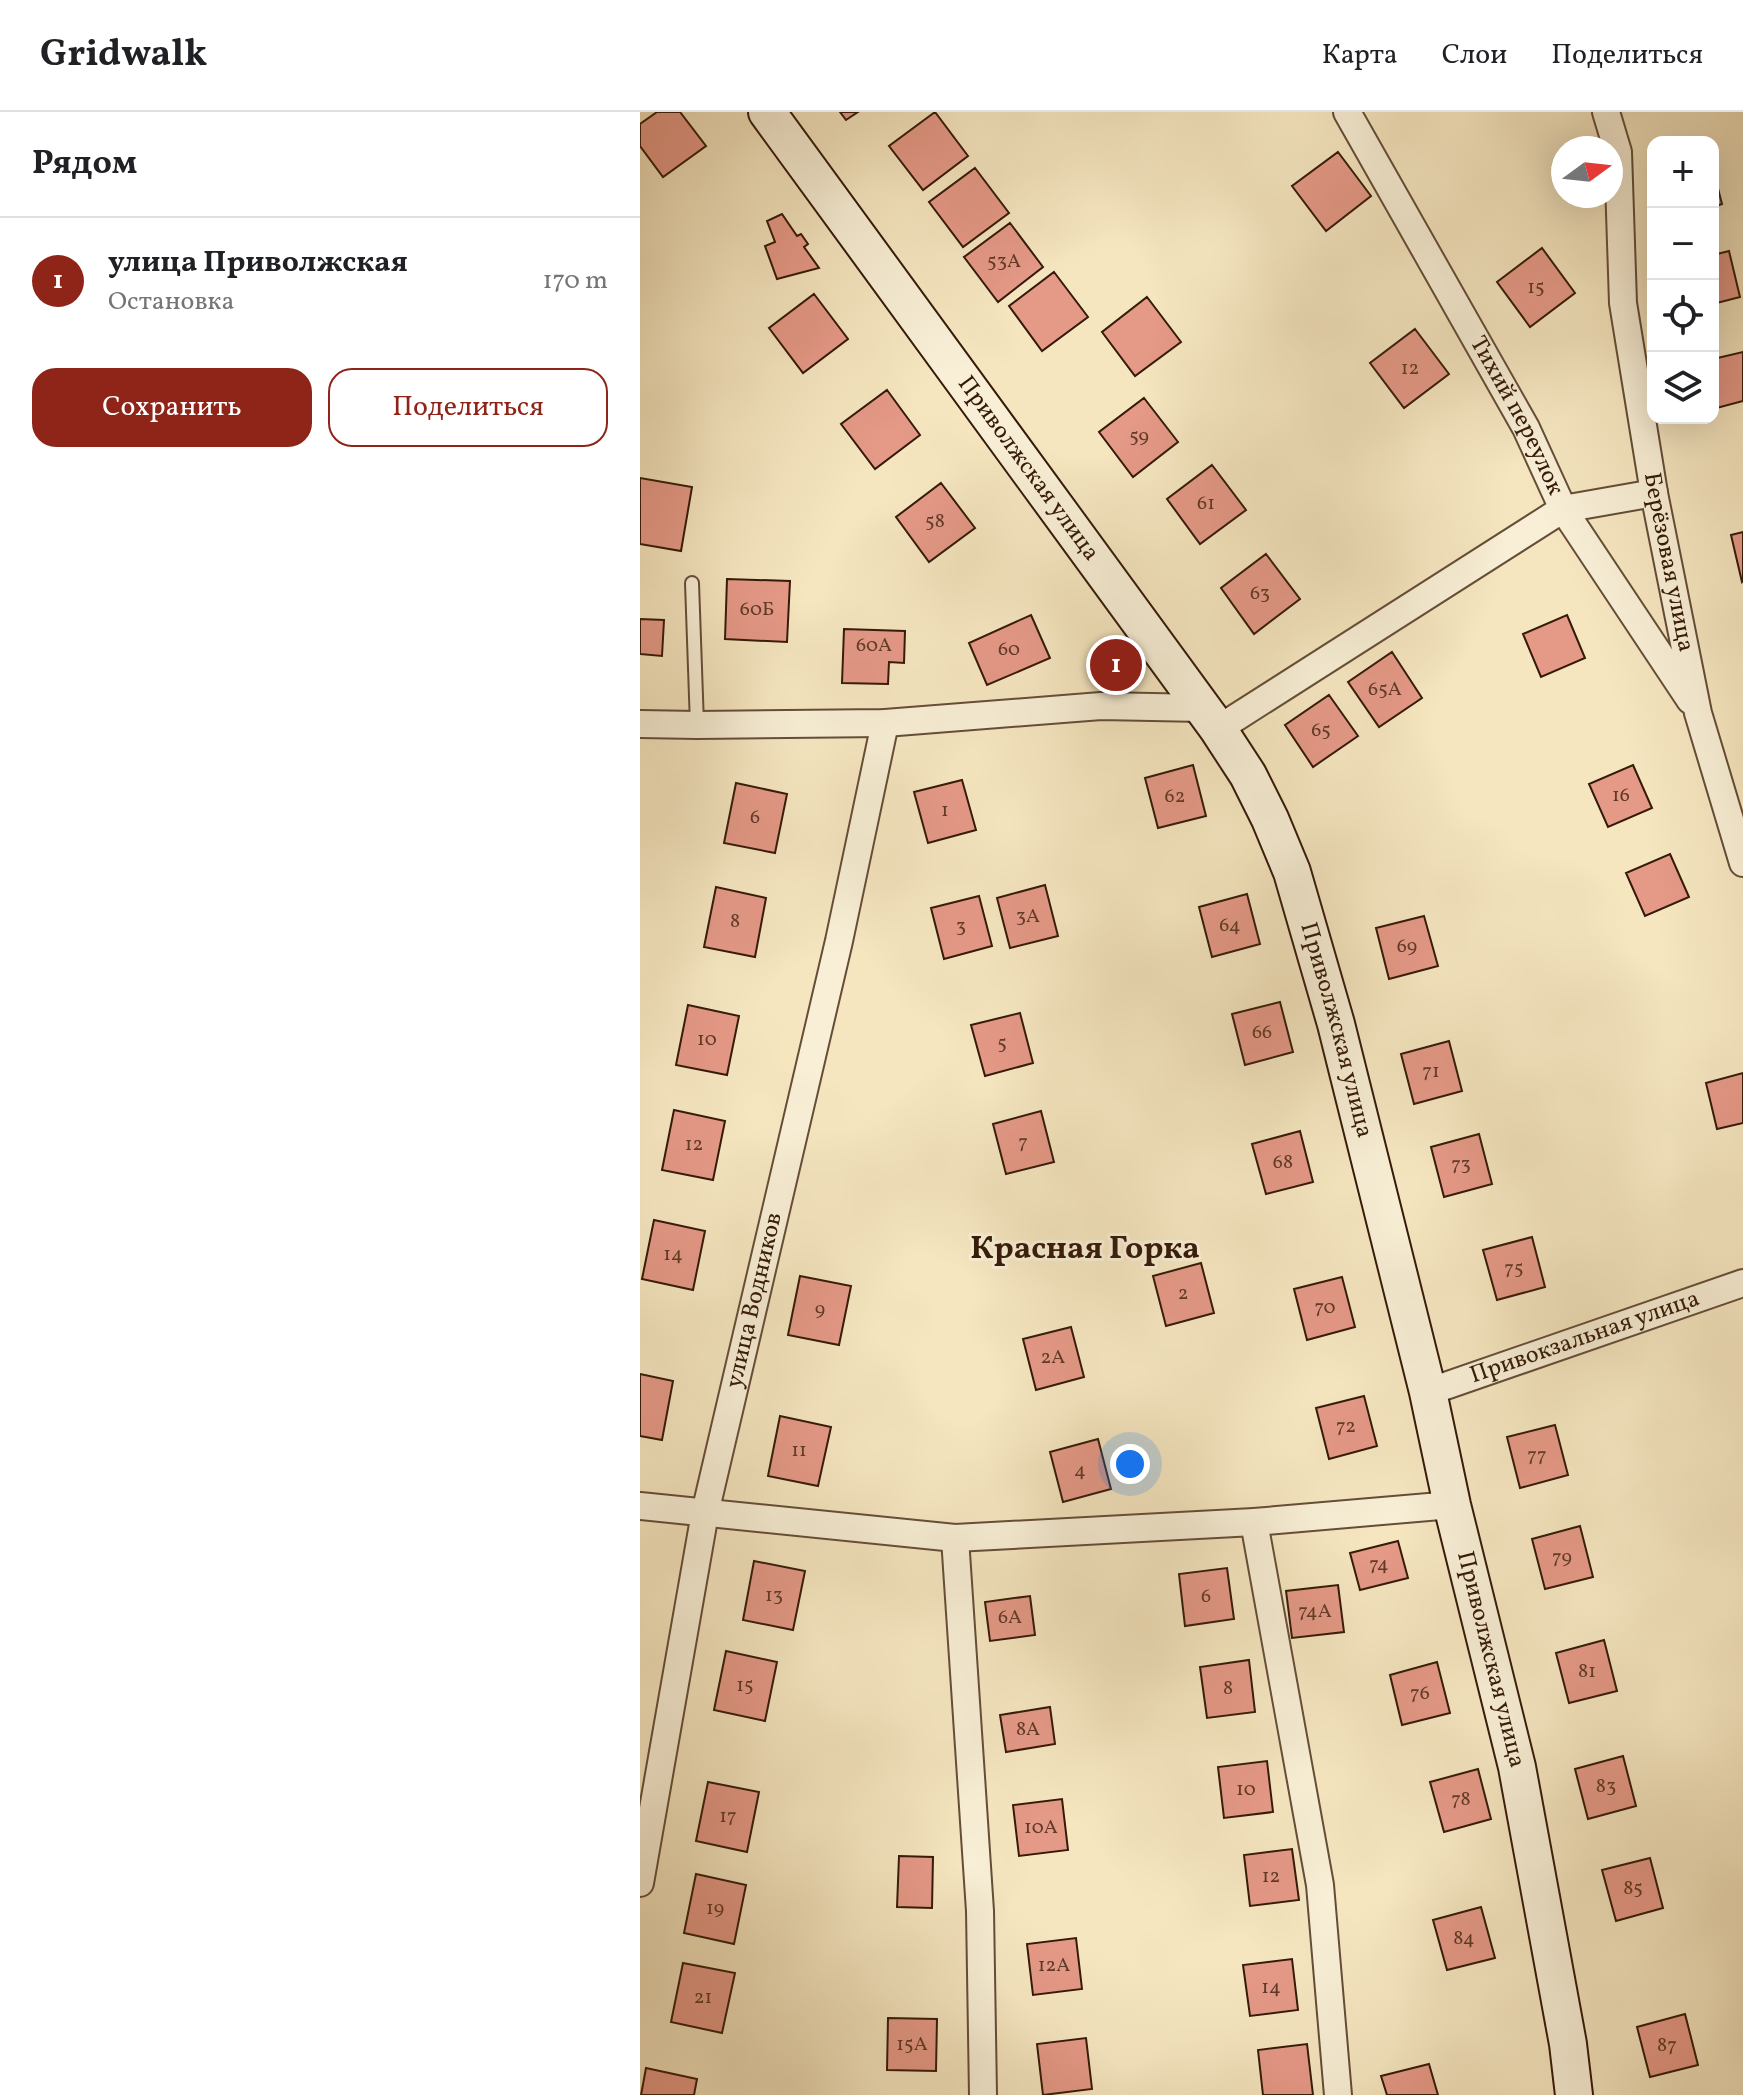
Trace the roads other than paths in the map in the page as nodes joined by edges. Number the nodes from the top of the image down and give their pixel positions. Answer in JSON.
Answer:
{"nodes":[{"id":1,"x":767,"y":112,"type":"edge"},
{"id":2,"x":1347,"y":112,"type":"edge"},
{"id":3,"x":1606,"y":112,"type":"edge"},
{"id":4,"x":1654,"y":493,"type":"junction"},
{"id":5,"x":1563,"y":509,"type":"junction"},
{"id":6,"x":692,"y":583,"type":"dead end"},
{"id":7,"x":1698,"y":713,"type":"junction"},
{"id":8,"x":1211,"y":719,"type":"junction"},
{"id":9,"x":885,"y":723,"type":"junction"},
{"id":10,"x":640,"y":724,"type":"edge"},
{"id":11,"x":697,"y":725,"type":"junction"},
{"id":12,"x":1743,"y":863,"type":"edge"},
{"id":13,"x":1743,"y":1283,"type":"edge"},
{"id":14,"x":1428,"y":1392,"type":"junction"},
{"id":15,"x":1452,"y":1505,"type":"junction"},
{"id":16,"x":640,"y":1506,"type":"edge"},
{"id":17,"x":705,"y":1513,"type":"junction"},
{"id":18,"x":1254,"y":1522,"type":"junction"},
{"id":19,"x":955,"y":1538,"type":"junction"},
{"id":20,"x":640,"y":1883,"type":"edge"},
{"id":21,"x":983,"y":2095,"type":"edge"},
{"id":22,"x":1338,"y":2095,"type":"edge"},
{"id":23,"x":1574,"y":2095,"type":"edge"}],
"edges":[{"from":1,"to":8,"type":"main road","name":"Приволжская улица"},
{"from":2,"to":5,"type":"street","name":"Тихий переулок"},
{"from":3,"to":4,"type":"street","name":"Берёзовая улица"},
{"from":4,"to":5,"type":"street"},
{"from":4,"to":7,"type":"street","name":"Берёзовая улица"},
{"from":5,"to":7,"type":"street","name":"Тихий переулок"},
{"from":5,"to":8,"type":"street"},
{"from":6,"to":11,"type":"lane"},
{"from":7,"to":12,"type":"street","name":"Берёзовая улица"},
{"from":8,"to":9,"type":"street"},
{"from":8,"to":14,"type":"main road","name":"Приволжская улица"},
{"from":9,"to":11,"type":"street"},
{"from":9,"to":17,"type":"street","name":"улица Водников"},
{"from":10,"to":11,"type":"street"},
{"from":13,"to":14,"type":"street","name":"Привокзальная улица"},
{"from":14,"to":15,"type":"main road","name":"Приволжская улица"},
{"from":15,"to":18,"type":"street"},
{"from":15,"to":23,"type":"main road","name":"Приволжская улица"},
{"from":16,"to":17,"type":"street"},
{"from":17,"to":19,"type":"street"},
{"from":17,"to":20,"type":"street","name":"улица Водников"},
{"from":18,"to":19,"type":"street"},
{"from":18,"to":22,"type":"street"},
{"from":19,"to":21,"type":"street"}]}
